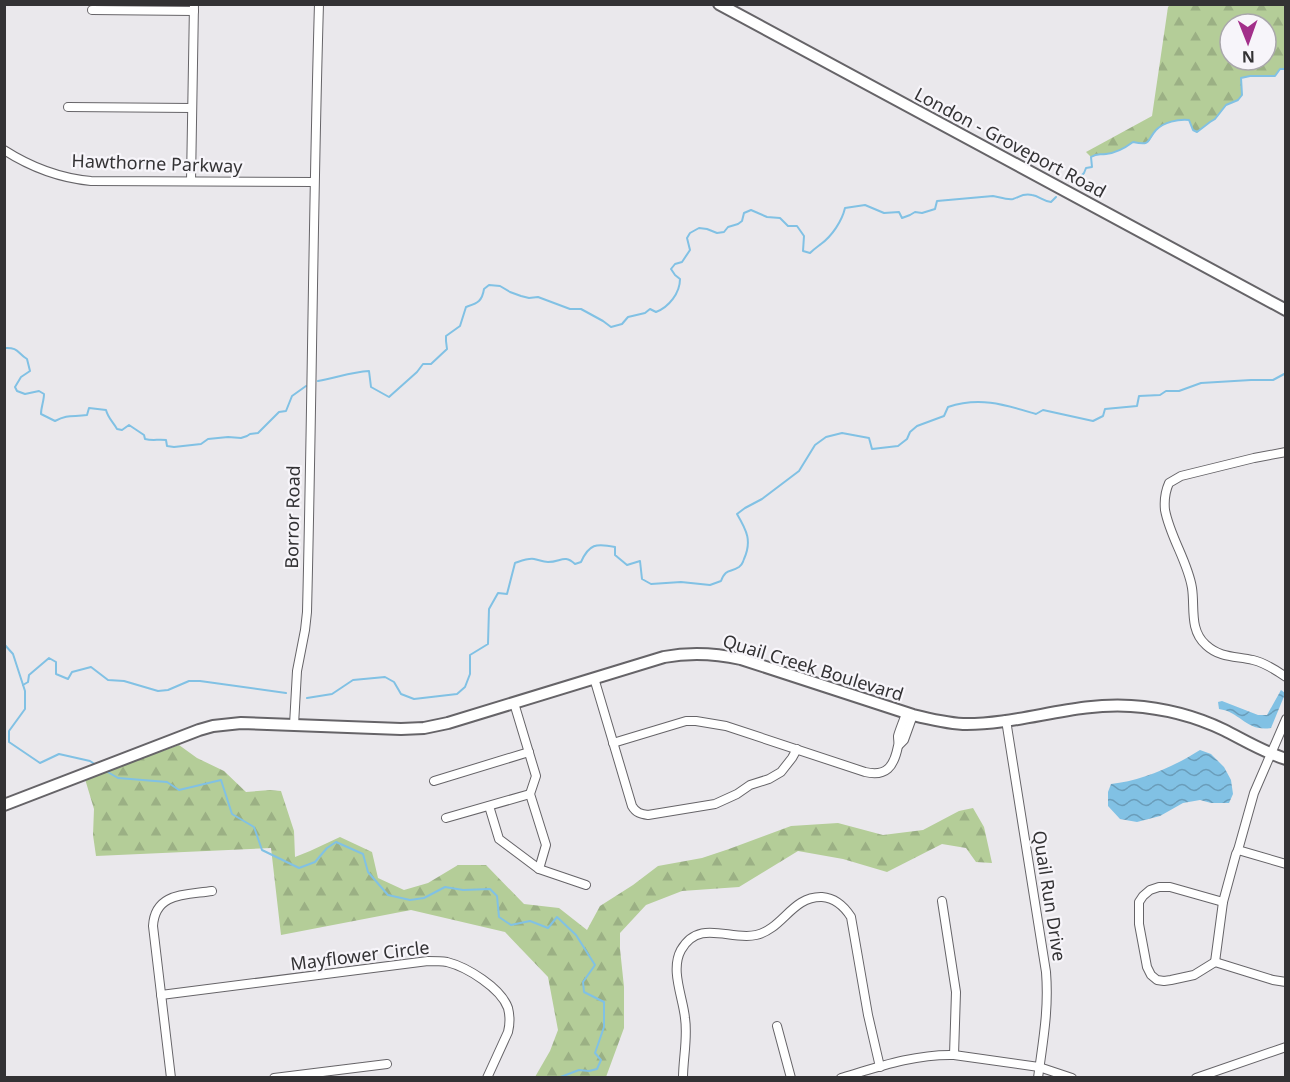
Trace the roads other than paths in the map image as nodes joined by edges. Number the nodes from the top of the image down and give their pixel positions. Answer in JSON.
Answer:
{"nodes":[{"id":1,"x":319,"y":4,"type":"edge"},
{"id":2,"x":719,"y":4,"type":"edge"},
{"id":3,"x":194,"y":8,"type":"edge"},
{"id":4,"x":92,"y":10,"type":"dead end"},
{"id":5,"x":68,"y":107,"type":"dead end"},
{"id":6,"x":192,"y":108,"type":"junction"},
{"id":7,"x":4,"y":150,"type":"edge"},
{"id":8,"x":190,"y":181,"type":"junction"},
{"id":9,"x":314,"y":182,"type":"junction"},
{"id":10,"x":1286,"y":310,"type":"edge"},
{"id":11,"x":1286,"y":452,"type":"edge"},
{"id":12,"x":1286,"y":677,"type":"edge"},
{"id":13,"x":594,"y":678,"type":"junction"},
{"id":14,"x":514,"y":703,"type":"junction"},
{"id":15,"x":910,"y":714,"type":"junction"},
{"id":16,"x":1286,"y":719,"type":"edge"},
{"id":17,"x":1006,"y":720,"type":"junction"},
{"id":18,"x":294,"y":724,"type":"junction"},
{"id":19,"x":613,"y":742,"type":"junction"},
{"id":20,"x":796,"y":749,"type":"junction"},
{"id":21,"x":529,"y":752,"type":"junction"},
{"id":22,"x":1270,"y":754,"type":"junction"},
{"id":23,"x":1286,"y":759,"type":"edge"},
{"id":24,"x":434,"y":781,"type":"dead end"},
{"id":25,"x":530,"y":794,"type":"junction"},
{"id":26,"x":4,"y":806,"type":"edge"},
{"id":27,"x":489,"y":806,"type":"junction"},
{"id":28,"x":446,"y":818,"type":"dead end"},
{"id":29,"x":1238,"y":850,"type":"junction"},
{"id":30,"x":1286,"y":864,"type":"edge"},
{"id":31,"x":539,"y":869,"type":"junction"},
{"id":32,"x":586,"y":885,"type":"dead end"},
{"id":33,"x":212,"y":891,"type":"dead end"},
{"id":34,"x":942,"y":901,"type":"dead end"},
{"id":35,"x":1223,"y":902,"type":"junction"},
{"id":36,"x":1215,"y":962,"type":"junction"},
{"id":37,"x":1286,"y":982,"type":"edge"},
{"id":38,"x":161,"y":995,"type":"junction"},
{"id":39,"x":777,"y":1026,"type":"dead end"},
{"id":40,"x":1286,"y":1047,"type":"edge"},
{"id":41,"x":954,"y":1055,"type":"junction"},
{"id":42,"x":387,"y":1064,"type":"dead end"},
{"id":43,"x":880,"y":1067,"type":"junction"},
{"id":44,"x":1039,"y":1067,"type":"junction"},
{"id":45,"x":171,"y":1077,"type":"edge"},
{"id":46,"x":274,"y":1077,"type":"edge"},
{"id":47,"x":487,"y":1077,"type":"edge"},
{"id":48,"x":683,"y":1077,"type":"edge"},
{"id":49,"x":790,"y":1077,"type":"edge"},
{"id":50,"x":841,"y":1077,"type":"edge"},
{"id":51,"x":1038,"y":1077,"type":"edge"},
{"id":52,"x":1072,"y":1077,"type":"edge"},
{"id":53,"x":1196,"y":1077,"type":"edge"}],
"edges":[{"from":1,"to":9,"type":"street","name":"Borror Road"},
{"from":2,"to":10,"type":"street","name":"London - Groveport Road"},
{"from":3,"to":4,"type":"street"},
{"from":3,"to":6,"type":"street"},
{"from":5,"to":6,"type":"street"},
{"from":6,"to":8,"type":"street"},
{"from":7,"to":8,"type":"street","name":"Hawthorne Parkway"},
{"from":8,"to":9,"type":"street","name":"Hawthorne Parkway"},
{"from":9,"to":18,"type":"street","name":"Borror Road"},
{"from":11,"to":12,"type":"street"},
{"from":13,"to":14,"type":"street","name":"Quail Creek Boulevard"},
{"from":13,"to":15,"type":"street","name":"Quail Creek Boulevard"},
{"from":13,"to":19,"type":"street"},
{"from":14,"to":18,"type":"street","name":"Quail Creek Boulevard"},
{"from":14,"to":21,"type":"street"},
{"from":15,"to":17,"type":"street","name":"Quail Creek Boulevard"},
{"from":15,"to":20,"type":"street"},
{"from":16,"to":22,"type":"street"},
{"from":17,"to":22,"type":"street","name":"Quail Creek Boulevard"},
{"from":17,"to":44,"type":"street","name":"Quail Run Drive"},
{"from":18,"to":26,"type":"street"},
{"from":19,"to":20,"type":"street"},
{"from":19,"to":20,"type":"street"},
{"from":21,"to":24,"type":"street"},
{"from":21,"to":25,"type":"street"},
{"from":22,"to":23,"type":"street","name":"Quail Creek Boulevard"},
{"from":22,"to":29,"type":"street"},
{"from":25,"to":27,"type":"street"},
{"from":25,"to":31,"type":"street"},
{"from":27,"to":28,"type":"street"},
{"from":27,"to":31,"type":"street"},
{"from":29,"to":30,"type":"street"},
{"from":29,"to":35,"type":"street"},
{"from":31,"to":32,"type":"street"},
{"from":33,"to":38,"type":"street"},
{"from":34,"to":41,"type":"street"},
{"from":35,"to":36,"type":"street"},
{"from":35,"to":36,"type":"street"},
{"from":36,"to":37,"type":"street"},
{"from":38,"to":45,"type":"street"},
{"from":38,"to":47,"type":"street","name":"Mayflower Circle"},
{"from":39,"to":49,"type":"street"},
{"from":40,"to":53,"type":"street"},
{"from":41,"to":43,"type":"street"},
{"from":41,"to":44,"type":"street"},
{"from":42,"to":46,"type":"street"},
{"from":43,"to":48,"type":"street"},
{"from":43,"to":50,"type":"street"},
{"from":44,"to":51,"type":"street","name":"Quail Run Drive"},
{"from":44,"to":52,"type":"street"}]}
